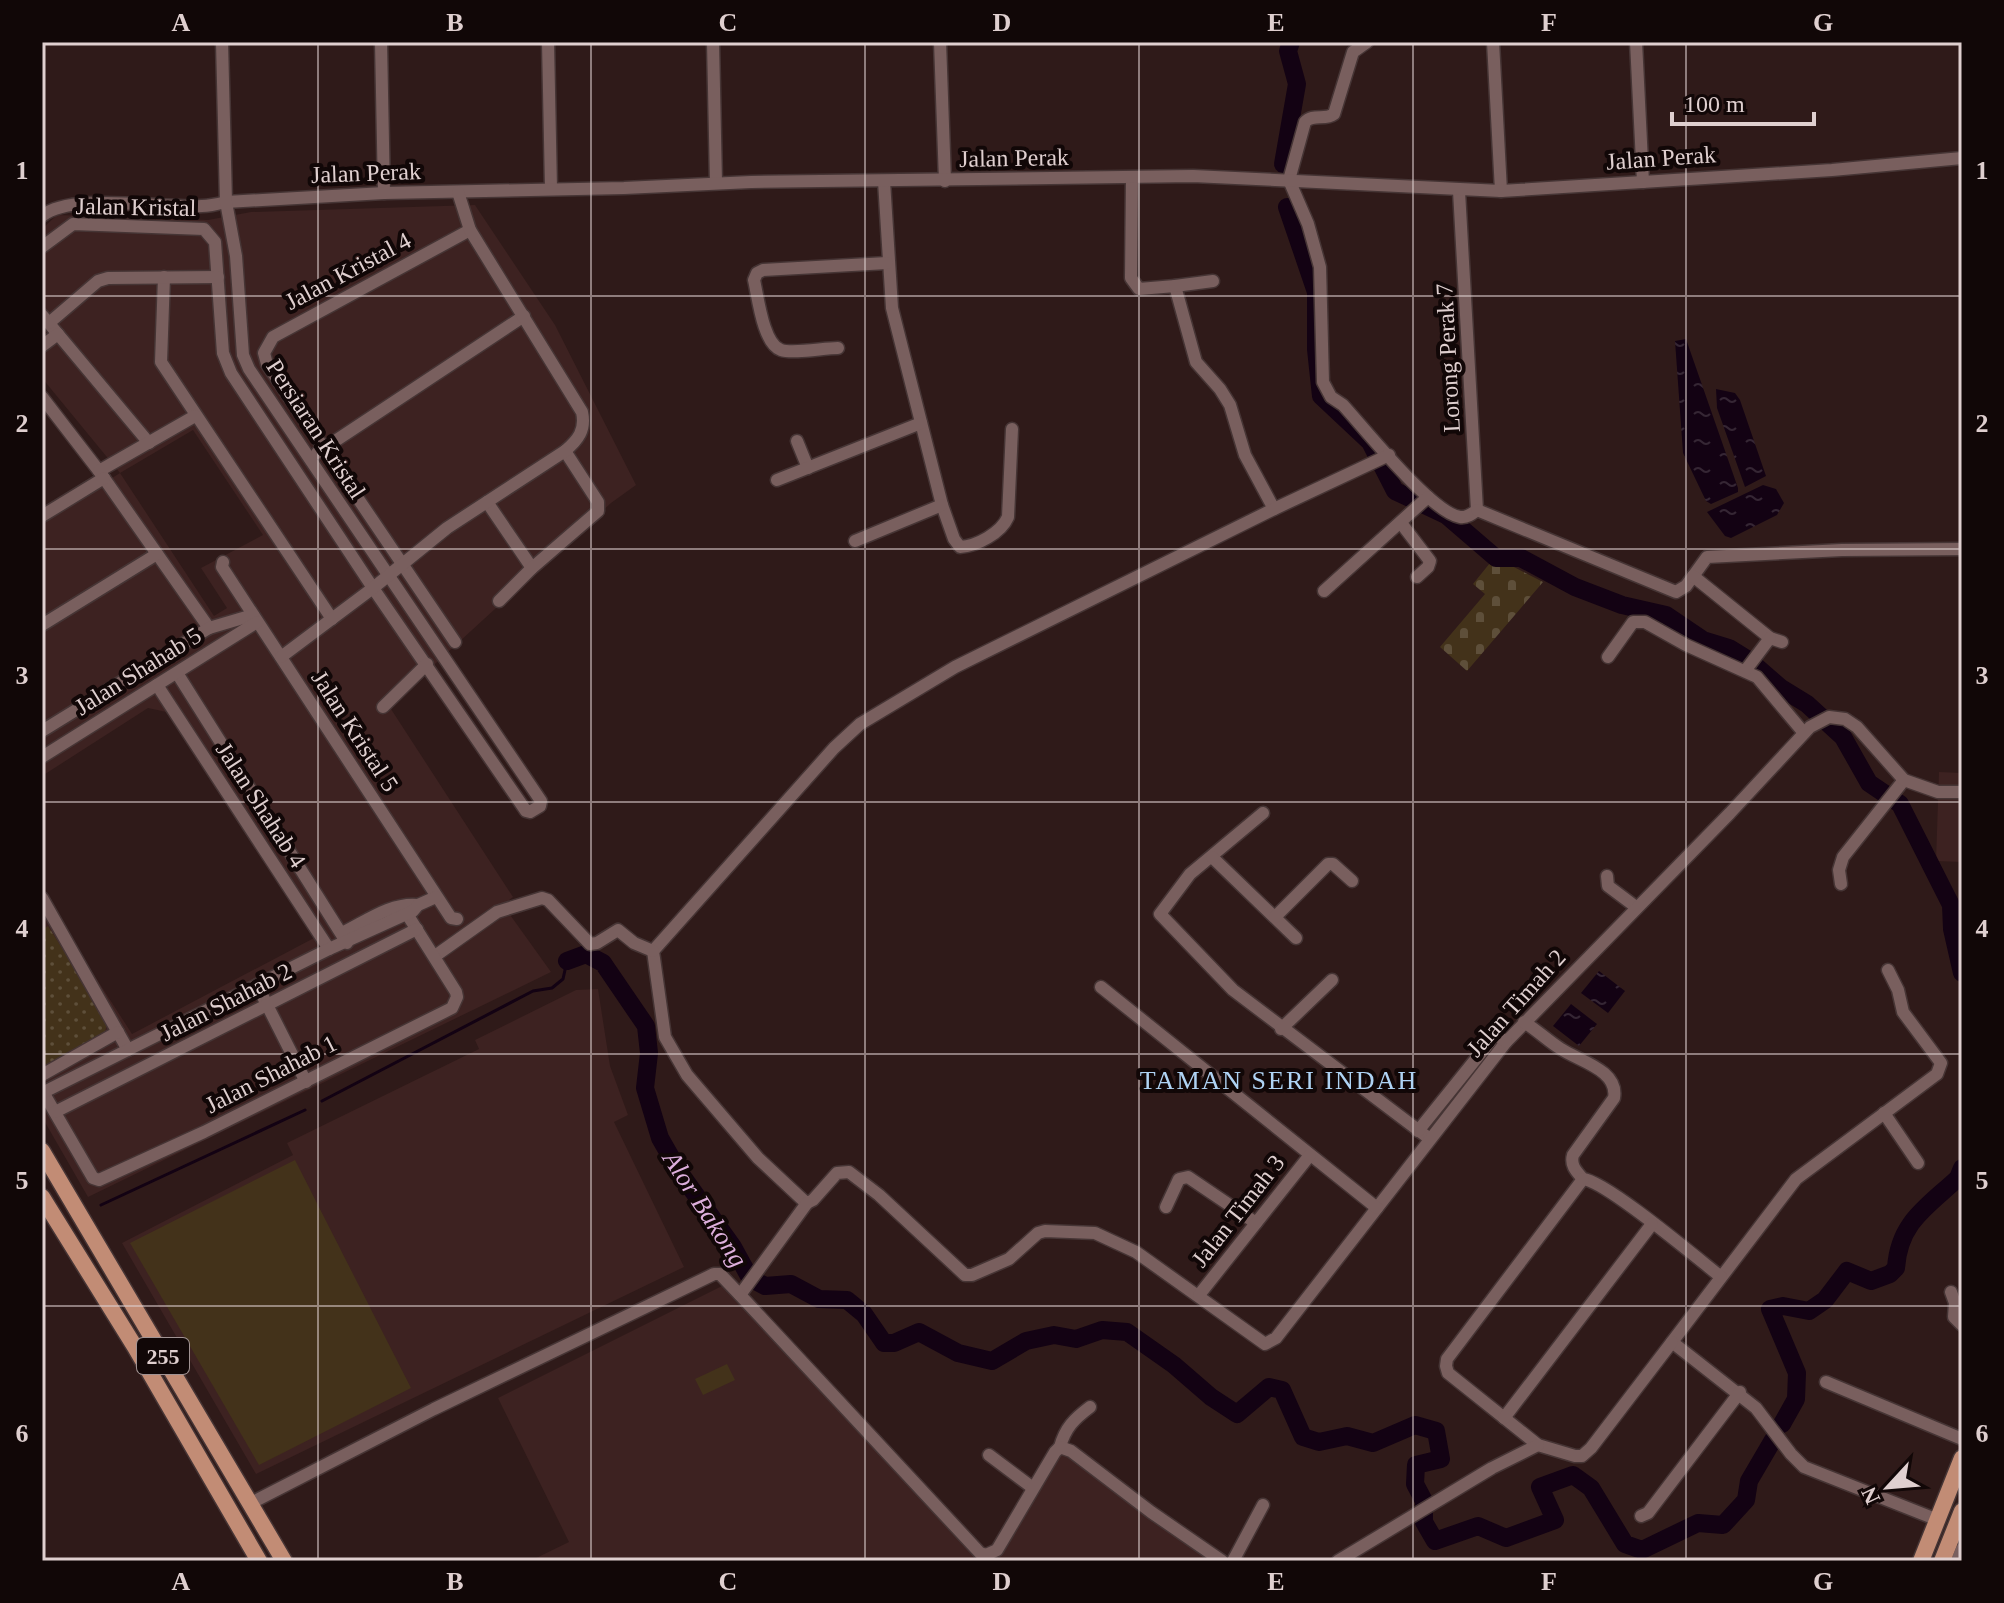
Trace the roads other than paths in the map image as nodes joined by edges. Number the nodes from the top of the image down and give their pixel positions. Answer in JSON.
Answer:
{"nodes":[{"id":1,"x":222,"y":42,"type":"edge"},
{"id":2,"x":381,"y":42,"type":"edge"},
{"id":3,"x":548,"y":42,"type":"edge"},
{"id":4,"x":713,"y":42,"type":"edge"},
{"id":5,"x":940,"y":42,"type":"edge"},
{"id":6,"x":1367,"y":42,"type":"edge"},
{"id":7,"x":1493,"y":42,"type":"edge"},
{"id":8,"x":1636,"y":42,"type":"edge"},
{"id":9,"x":1962,"y":158,"type":"edge"},
{"id":10,"x":1132,"y":178,"type":"junction"},
{"id":11,"x":1289,"y":180,"type":"junction"},
{"id":12,"x":884,"y":181,"type":"junction"},
{"id":13,"x":945,"y":181,"type":"junction"},
{"id":14,"x":1643,"y":182,"type":"junction"},
{"id":15,"x":716,"y":183,"type":"junction"},
{"id":16,"x":551,"y":189,"type":"junction"},
{"id":17,"x":1459,"y":191,"type":"junction"},
{"id":18,"x":1501,"y":191,"type":"junction"},
{"id":19,"x":458,"y":192,"type":"junction"},
{"id":20,"x":384,"y":193,"type":"junction"},
{"id":21,"x":226,"y":202,"type":"junction"},
{"id":22,"x":79,"y":204,"type":"junction"},
{"id":23,"x":42,"y":216,"type":"edge"},
{"id":24,"x":73,"y":224,"type":"junction"},
{"id":25,"x":470,"y":230,"type":"junction"},
{"id":26,"x":42,"y":247,"type":"edge"},
{"id":27,"x":887,"y":263,"type":"junction"},
{"id":28,"x":164,"y":277,"type":"junction"},
{"id":29,"x":218,"y":277,"type":"junction"},
{"id":30,"x":1213,"y":281,"type":"dead end"},
{"id":31,"x":1175,"y":286,"type":"junction"},
{"id":32,"x":524,"y":316,"type":"junction"},
{"id":33,"x":46,"y":319,"type":"edge"},
{"id":34,"x":58,"y":334,"type":"junction"},
{"id":35,"x":42,"y":346,"type":"edge"},
{"id":36,"x":838,"y":348,"type":"dead end"},
{"id":37,"x":243,"y":355,"type":"junction"},
{"id":38,"x":224,"y":357,"type":"junction"},
{"id":39,"x":42,"y":397,"type":"edge"},
{"id":40,"x":195,"y":416,"type":"junction"},
{"id":41,"x":921,"y":423,"type":"junction"},
{"id":42,"x":1012,"y":429,"type":"dead end"},
{"id":43,"x":797,"y":441,"type":"dead end"},
{"id":44,"x":149,"y":443,"type":"junction"},
{"id":45,"x":323,"y":449,"type":"junction"},
{"id":46,"x":565,"y":451,"type":"junction"},
{"id":47,"x":309,"y":459,"type":"junction"},
{"id":48,"x":1383,"y":459,"type":"junction"},
{"id":49,"x":808,"y":468,"type":"junction"},
{"id":50,"x":102,"y":474,"type":"junction"},
{"id":51,"x":777,"y":480,"type":"dead end"},
{"id":52,"x":1427,"y":499,"type":"junction"},
{"id":53,"x":487,"y":502,"type":"junction"},
{"id":54,"x":942,"y":505,"type":"junction"},
{"id":55,"x":1274,"y":509,"type":"junction"},
{"id":56,"x":1472,"y":513,"type":"junction"},
{"id":57,"x":42,"y":516,"type":"edge"},
{"id":58,"x":1401,"y":523,"type":"junction"},
{"id":59,"x":855,"y":541,"type":"dead end"},
{"id":60,"x":1962,"y":549,"type":"edge"},
{"id":61,"x":157,"y":554,"type":"junction"},
{"id":62,"x":223,"y":562,"type":"dead end"},
{"id":63,"x":402,"y":564,"type":"junction"},
{"id":64,"x":532,"y":568,"type":"junction"},
{"id":65,"x":388,"y":575,"type":"junction"},
{"id":66,"x":1693,"y":576,"type":"junction"},
{"id":67,"x":1417,"y":577,"type":"dead end"},
{"id":68,"x":373,"y":588,"type":"junction"},
{"id":69,"x":1324,"y":591,"type":"dead end"},
{"id":70,"x":499,"y":601,"type":"dead end"},
{"id":71,"x":255,"y":618,"type":"junction"},
{"id":72,"x":332,"y":619,"type":"junction"},
{"id":73,"x":42,"y":625,"type":"edge"},
{"id":74,"x":209,"y":628,"type":"junction"},
{"id":75,"x":455,"y":642,"type":"dead end"},
{"id":76,"x":281,"y":657,"type":"junction"},
{"id":77,"x":1608,"y":657,"type":"dead end"},
{"id":78,"x":427,"y":664,"type":"junction"},
{"id":79,"x":1750,"y":666,"type":"junction"},
{"id":80,"x":177,"y":673,"type":"junction"},
{"id":81,"x":157,"y":685,"type":"junction"},
{"id":82,"x":383,"y":707,"type":"dead end"},
{"id":83,"x":42,"y":731,"type":"edge"},
{"id":84,"x":1804,"y":733,"type":"junction"},
{"id":85,"x":42,"y":757,"type":"edge"},
{"id":86,"x":1904,"y":780,"type":"junction"},
{"id":87,"x":1962,"y":792,"type":"edge"},
{"id":88,"x":1263,"y":813,"type":"dead end"},
{"id":89,"x":1212,"y":857,"type":"junction"},
{"id":90,"x":1607,"y":876,"type":"dead end"},
{"id":91,"x":1352,"y":881,"type":"dead end"},
{"id":92,"x":1841,"y":884,"type":"dead end"},
{"id":93,"x":436,"y":897,"type":"junction"},
{"id":94,"x":42,"y":898,"type":"edge"},
{"id":95,"x":418,"y":905,"type":"junction"},
{"id":96,"x":1636,"y":907,"type":"junction"},
{"id":97,"x":407,"y":914,"type":"junction"},
{"id":98,"x":1275,"y":917,"type":"junction"},
{"id":99,"x":48,"y":919,"type":"edge"},
{"id":100,"x":457,"y":919,"type":"dead end"},
{"id":101,"x":417,"y":929,"type":"junction"},
{"id":102,"x":345,"y":938,"type":"junction"},
{"id":103,"x":1296,"y":938,"type":"dead end"},
{"id":104,"x":329,"y":949,"type":"junction"},
{"id":105,"x":653,"y":951,"type":"junction"},
{"id":106,"x":435,"y":956,"type":"junction"},
{"id":107,"x":1888,"y":970,"type":"dead end"},
{"id":108,"x":1332,"y":980,"type":"dead end"},
{"id":109,"x":257,"y":985,"type":"junction"},
{"id":110,"x":1101,"y":987,"type":"dead end"},
{"id":111,"x":267,"y":1005,"type":"junction"},
{"id":112,"x":1524,"y":1022,"type":"junction"},
{"id":113,"x":1281,"y":1029,"type":"junction"},
{"id":114,"x":118,"y":1032,"type":"junction"},
{"id":115,"x":1506,"y":1042,"type":"junction"},
{"id":116,"x":128,"y":1050,"type":"junction"},
{"id":117,"x":42,"y":1075,"type":"edge"},
{"id":118,"x":306,"y":1082,"type":"junction"},
{"id":119,"x":42,"y":1092,"type":"edge"},
{"id":120,"x":55,"y":1112,"type":"junction"},
{"id":121,"x":1884,"y":1113,"type":"junction"},
{"id":122,"x":1418,"y":1131,"type":"junction"},
{"id":123,"x":1430,"y":1139,"type":"junction"},
{"id":124,"x":42,"y":1151,"type":"edge"},
{"id":125,"x":1310,"y":1155,"type":"junction"},
{"id":126,"x":1918,"y":1163,"type":"dead end"},
{"id":127,"x":1583,"y":1179,"type":"junction"},
{"id":128,"x":42,"y":1197,"type":"edge"},
{"id":129,"x":807,"y":1203,"type":"junction"},
{"id":130,"x":1166,"y":1207,"type":"dead end"},
{"id":131,"x":1377,"y":1208,"type":"junction"},
{"id":132,"x":1256,"y":1223,"type":"junction"},
{"id":133,"x":1652,"y":1224,"type":"junction"},
{"id":134,"x":1721,"y":1277,"type":"junction"},
{"id":135,"x":743,"y":1291,"type":"junction"},
{"id":136,"x":1951,"y":1292,"type":"dead end"},
{"id":137,"x":1199,"y":1295,"type":"junction"},
{"id":138,"x":1962,"y":1325,"type":"edge"},
{"id":139,"x":1672,"y":1342,"type":"junction"},
{"id":140,"x":1826,"y":1382,"type":"dead end"},
{"id":141,"x":1740,"y":1392,"type":"junction"},
{"id":142,"x":1090,"y":1407,"type":"dead end"},
{"id":143,"x":1504,"y":1418,"type":"junction"},
{"id":144,"x":1962,"y":1439,"type":"edge"},
{"id":145,"x":1538,"y":1445,"type":"junction"},
{"id":146,"x":1060,"y":1447,"type":"junction"},
{"id":147,"x":989,"y":1455,"type":"dead end"},
{"id":148,"x":1962,"y":1458,"type":"edge"},
{"id":149,"x":1033,"y":1488,"type":"junction"},
{"id":150,"x":251,"y":1503,"type":"junction"},
{"id":151,"x":1263,"y":1505,"type":"dead end"},
{"id":152,"x":1962,"y":1511,"type":"edge"},
{"id":153,"x":1641,"y":1516,"type":"dead end"},
{"id":154,"x":1938,"y":1520,"type":"junction"},
{"id":155,"x":1962,"y":1549,"type":"edge"},
{"id":156,"x":259,"y":1561,"type":"edge"},
{"id":157,"x":284,"y":1561,"type":"edge"},
{"id":158,"x":1222,"y":1561,"type":"edge"},
{"id":159,"x":1233,"y":1561,"type":"edge"},
{"id":160,"x":1338,"y":1561,"type":"edge"},
{"id":161,"x":1921,"y":1561,"type":"edge"},
{"id":162,"x":1942,"y":1561,"type":"edge"},
{"id":163,"x":1957,"y":1561,"type":"edge"}],
"edges":[{"from":1,"to":21,"type":"street"},
{"from":2,"to":20,"type":"street"},
{"from":3,"to":16,"type":"street"},
{"from":4,"to":15,"type":"street"},
{"from":5,"to":13,"type":"street"},
{"from":6,"to":11,"type":"street"},
{"from":7,"to":18,"type":"street"},
{"from":8,"to":14,"type":"street"},
{"from":9,"to":14,"type":"street","name":"Jalan Perak"},
{"from":10,"to":11,"type":"street","name":"Jalan Perak"},
{"from":10,"to":13,"type":"street","name":"Jalan Perak"},
{"from":10,"to":31,"type":"street"},
{"from":11,"to":17,"type":"street","name":"Jalan Perak"},
{"from":11,"to":48,"type":"street"},
{"from":12,"to":13,"type":"street","name":"Jalan Perak"},
{"from":12,"to":15,"type":"street","name":"Jalan Perak"},
{"from":12,"to":27,"type":"street"},
{"from":14,"to":18,"type":"street","name":"Jalan Perak"},
{"from":15,"to":16,"type":"street","name":"Jalan Perak"},
{"from":16,"to":19,"type":"street","name":"Jalan Perak"},
{"from":17,"to":18,"type":"street","name":"Jalan Perak"},
{"from":17,"to":56,"type":"street","name":"Lorong Perak 7"},
{"from":19,"to":20,"type":"street","name":"Jalan Perak"},
{"from":19,"to":25,"type":"street"},
{"from":20,"to":21,"type":"street","name":"Jalan Perak"},
{"from":21,"to":22,"type":"street","name":"Jalan Kristal"},
{"from":21,"to":37,"type":"street","name":"Persiaran Kristal"},
{"from":22,"to":23,"type":"street","name":"Jalan Kristal"},
{"from":22,"to":24,"type":"street"},
{"from":24,"to":26,"type":"street","name":"Jalan Kristal"},
{"from":24,"to":29,"type":"street","name":"Jalan Kristal"},
{"from":25,"to":32,"type":"street"},
{"from":25,"to":45,"type":"street","name":"Jalan Kristal 4"},
{"from":27,"to":36,"type":"street"},
{"from":27,"to":41,"type":"street"},
{"from":28,"to":29,"type":"street"},
{"from":28,"to":33,"type":"street"},
{"from":28,"to":40,"type":"street"},
{"from":29,"to":38,"type":"street","name":"Jalan Kristal"},
{"from":30,"to":31,"type":"street"},
{"from":31,"to":55,"type":"street"},
{"from":32,"to":45,"type":"street"},
{"from":32,"to":46,"type":"street"},
{"from":33,"to":34,"type":"street"},
{"from":34,"to":35,"type":"street"},
{"from":34,"to":44,"type":"street"},
{"from":37,"to":38,"type":"street"},
{"from":37,"to":47,"type":"street","name":"Persiaran Kristal"},
{"from":38,"to":68,"type":"street"},
{"from":39,"to":50,"type":"street"},
{"from":40,"to":44,"type":"street"},
{"from":40,"to":72,"type":"street"},
{"from":41,"to":49,"type":"street"},
{"from":41,"to":54,"type":"street"},
{"from":42,"to":54,"type":"street"},
{"from":43,"to":49,"type":"street"},
{"from":44,"to":50,"type":"street"},
{"from":45,"to":47,"type":"street"},
{"from":45,"to":63,"type":"street"},
{"from":46,"to":53,"type":"street"},
{"from":46,"to":64,"type":"street"},
{"from":47,"to":65,"type":"street","name":"Persiaran Kristal"},
{"from":48,"to":52,"type":"street"},
{"from":48,"to":55,"type":"street"},
{"from":49,"to":51,"type":"street"},
{"from":50,"to":57,"type":"street"},
{"from":50,"to":61,"type":"street"},
{"from":52,"to":56,"type":"street"},
{"from":52,"to":58,"type":"street"},
{"from":53,"to":63,"type":"street"},
{"from":53,"to":64,"type":"street"},
{"from":54,"to":59,"type":"street"},
{"from":55,"to":105,"type":"street"},
{"from":56,"to":66,"type":"street"},
{"from":58,"to":67,"type":"street"},
{"from":58,"to":69,"type":"street"},
{"from":60,"to":66,"type":"street"},
{"from":61,"to":73,"type":"street"},
{"from":61,"to":74,"type":"street"},
{"from":62,"to":71,"type":"street","name":"Jalan Kristal 5"},
{"from":63,"to":65,"type":"street"},
{"from":63,"to":75,"type":"street"},
{"from":64,"to":70,"type":"street"},
{"from":65,"to":68,"type":"street"},
{"from":65,"to":78,"type":"street","name":"Persiaran Kristal"},
{"from":66,"to":79,"type":"street"},
{"from":68,"to":72,"type":"street"},
{"from":68,"to":78,"type":"street"},
{"from":71,"to":74,"type":"street"},
{"from":71,"to":76,"type":"street","name":"Jalan Kristal 5"},
{"from":71,"to":80,"type":"street","name":"Jalan Shahab 5"},
{"from":72,"to":76,"type":"street"},
{"from":74,"to":83,"type":"street"},
{"from":76,"to":93,"type":"street","name":"Jalan Kristal 5"},
{"from":77,"to":79,"type":"street"},
{"from":78,"to":82,"type":"street"},
{"from":79,"to":84,"type":"street"},
{"from":80,"to":81,"type":"street","name":"Jalan Shahab 5"},
{"from":80,"to":102,"type":"street"},
{"from":81,"to":85,"type":"street","name":"Jalan Shahab 5"},
{"from":81,"to":104,"type":"street","name":"Jalan Shahab 4"},
{"from":84,"to":86,"type":"street","name":"Jalan Timah 2"},
{"from":84,"to":96,"type":"street","name":"Jalan Timah 2"},
{"from":86,"to":87,"type":"street"},
{"from":86,"to":92,"type":"street"},
{"from":88,"to":89,"type":"street"},
{"from":89,"to":98,"type":"street"},
{"from":89,"to":113,"type":"street"},
{"from":90,"to":96,"type":"street"},
{"from":91,"to":98,"type":"street"},
{"from":93,"to":95,"type":"street"},
{"from":93,"to":100,"type":"street","name":"Jalan Kristal 5"},
{"from":94,"to":99,"type":"street"},
{"from":95,"to":97,"type":"street"},
{"from":95,"to":102,"type":"street"},
{"from":96,"to":112,"type":"street","name":"Jalan Timah 2"},
{"from":97,"to":101,"type":"street","name":"Jalan Shahab 1"},
{"from":97,"to":102,"type":"street"},
{"from":98,"to":103,"type":"street"},
{"from":99,"to":114,"type":"street"},
{"from":101,"to":106,"type":"street","name":"Jalan Shahab 1"},
{"from":101,"to":111,"type":"street","name":"Jalan Shahab 2"},
{"from":102,"to":104,"type":"street"},
{"from":104,"to":109,"type":"street"},
{"from":105,"to":106,"type":"street"},
{"from":105,"to":129,"type":"street"},
{"from":106,"to":118,"type":"street","name":"Jalan Shahab 1"},
{"from":107,"to":121,"type":"street"},
{"from":108,"to":113,"type":"street"},
{"from":109,"to":111,"type":"street"},
{"from":109,"to":116,"type":"street"},
{"from":110,"to":125,"type":"street"},
{"from":111,"to":118,"type":"street"},
{"from":111,"to":120,"type":"street","name":"Jalan Shahab 2"},
{"from":112,"to":115,"type":"street","name":"Jalan Timah 2"},
{"from":112,"to":127,"type":"street"},
{"from":113,"to":122,"type":"street"},
{"from":114,"to":116,"type":"street"},
{"from":114,"to":117,"type":"street"},
{"from":115,"to":122,"type":"street"},
{"from":115,"to":123,"type":"street","name":"Jalan Timah 2"},
{"from":116,"to":119,"type":"street"},
{"from":118,"to":120,"type":"street","name":"Jalan Shahab 1"},
{"from":119,"to":120,"type":"street"},
{"from":121,"to":126,"type":"street"},
{"from":121,"to":134,"type":"street"},
{"from":122,"to":123,"type":"street"},
{"from":123,"to":131,"type":"street","name":"Jalan Timah 2"},
{"from":124,"to":150,"type":"main road","number":"255"},
{"from":125,"to":131,"type":"street"},
{"from":125,"to":132,"type":"street","name":"Jalan Timah 3"},
{"from":127,"to":133,"type":"street"},
{"from":127,"to":143,"type":"street"},
{"from":128,"to":156,"type":"main road","number":"255"},
{"from":129,"to":135,"type":"street"},
{"from":129,"to":137,"type":"street"},
{"from":130,"to":132,"type":"street"},
{"from":131,"to":137,"type":"street","name":"Jalan Timah 2"},
{"from":132,"to":137,"type":"street","name":"Jalan Timah 3"},
{"from":133,"to":134,"type":"street"},
{"from":133,"to":143,"type":"street"},
{"from":134,"to":139,"type":"street"},
{"from":135,"to":149,"type":"street"},
{"from":135,"to":150,"type":"street"},
{"from":136,"to":138,"type":"street"},
{"from":139,"to":141,"type":"street"},
{"from":139,"to":145,"type":"street"},
{"from":140,"to":144,"type":"street"},
{"from":141,"to":153,"type":"street"},
{"from":141,"to":154,"type":"street"},
{"from":142,"to":146,"type":"street"},
{"from":143,"to":145,"type":"street"},
{"from":145,"to":160,"type":"street"},
{"from":146,"to":149,"type":"street"},
{"from":146,"to":158,"type":"street"},
{"from":147,"to":149,"type":"street"},
{"from":148,"to":154,"type":"main road"},
{"from":150,"to":157,"type":"main road","number":"255"},
{"from":151,"to":159,"type":"street"},
{"from":152,"to":162,"type":"main road"},
{"from":154,"to":161,"type":"main road"},
{"from":155,"to":163,"type":"street"}]}
